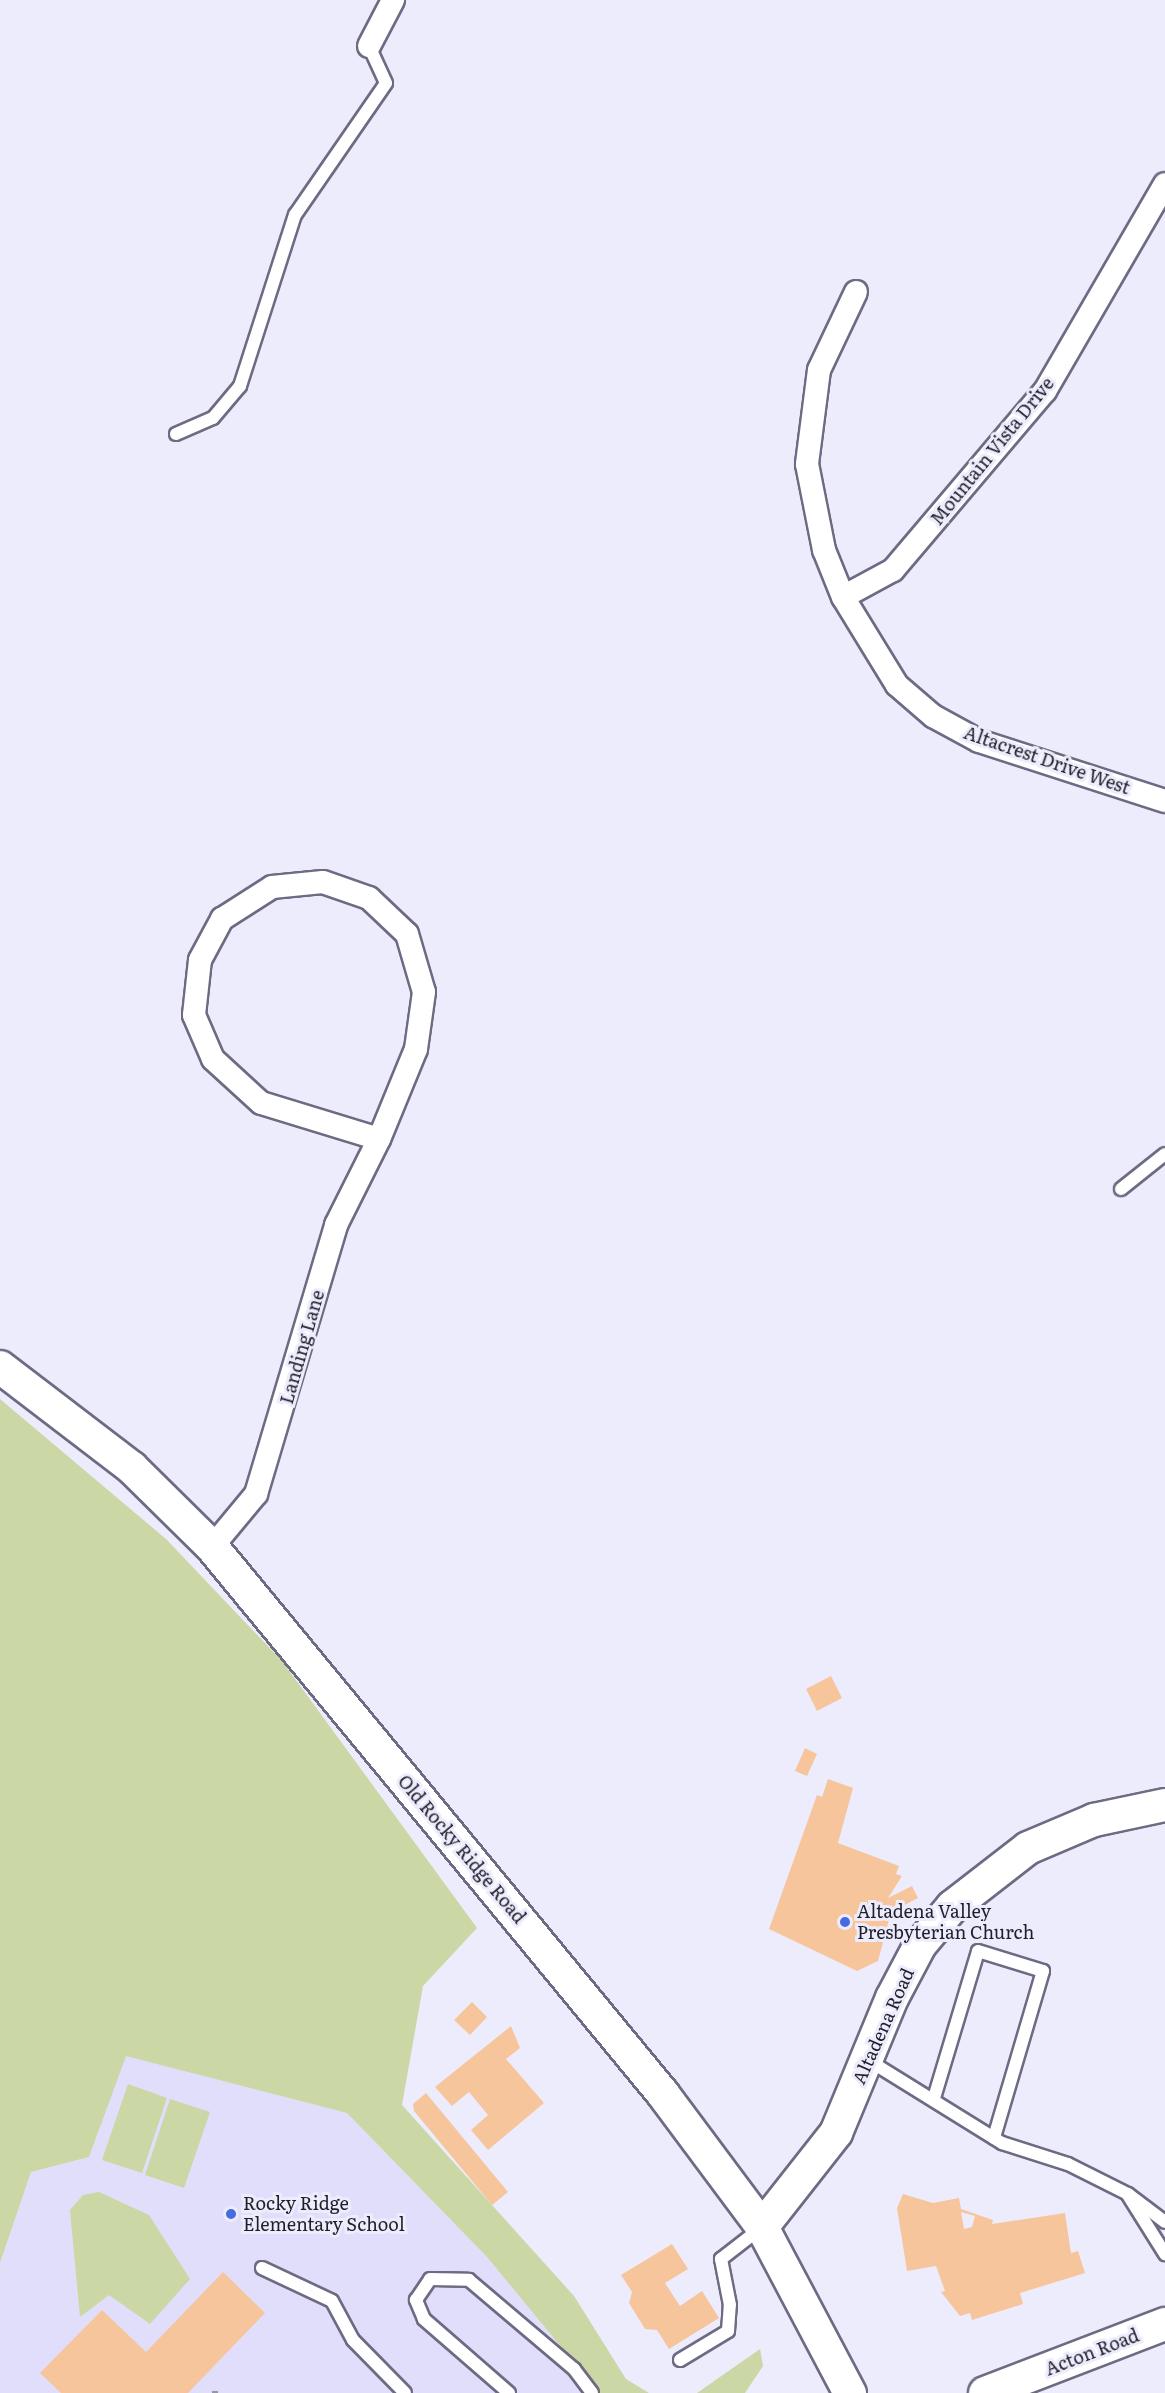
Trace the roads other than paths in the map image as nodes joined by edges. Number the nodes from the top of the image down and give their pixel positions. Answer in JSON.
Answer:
{"nodes":[{"id":1,"x":393,"y":0,"type":"edge"},
{"id":2,"x":369,"y":46,"type":"joint"},
{"id":3,"x":1165,"y":184,"type":"edge"},
{"id":4,"x":856,"y":292,"type":"dead end"},
{"id":5,"x":176,"y":434,"type":"dead end"},
{"id":6,"x":843,"y":597,"type":"junction"},
{"id":7,"x":1165,"y":801,"type":"edge"},
{"id":8,"x":379,"y":1139,"type":"junction"},
{"id":9,"x":1165,"y":1154,"type":"edge"},
{"id":10,"x":1121,"y":1189,"type":"dead end"},
{"id":11,"x":0,"y":1367,"type":"edge"},
{"id":12,"x":212,"y":1547,"type":"junction"},
{"id":13,"x":1165,"y":1805,"type":"edge"},
{"id":14,"x":867,"y":2059,"type":"junction"},
{"id":15,"x":934,"y":2097,"type":"junction"},
{"id":16,"x":994,"y":2138,"type":"junction"},
{"id":17,"x":1128,"y":2194,"type":"junction"},
{"id":18,"x":1165,"y":2222,"type":"edge"},
{"id":19,"x":762,"y":2227,"type":"junction"},
{"id":20,"x":1165,"y":2254,"type":"edge"},
{"id":21,"x":262,"y":2268,"type":"dead end"},
{"id":22,"x":1165,"y":2324,"type":"edge"},
{"id":23,"x":680,"y":2360,"type":"dead end"},
{"id":24,"x":405,"y":2393,"type":"edge"},
{"id":25,"x":509,"y":2393,"type":"edge"},
{"id":26,"x":592,"y":2393,"type":"edge"},
{"id":27,"x":850,"y":2393,"type":"edge"},
{"id":28,"x":985,"y":2393,"type":"edge"}],
"edges":[{"from":1,"to":2,"type":"street"},
{"from":2,"to":5,"type":"lane"},
{"from":3,"to":6,"type":"street","name":"Mountain Vista Drive"},
{"from":4,"to":6,"type":"street","name":"Altacrest Drive West"},
{"from":6,"to":7,"type":"street","name":"Altacrest Drive West"},
{"from":8,"to":8,"type":"street","name":"Landing Lane"},
{"from":8,"to":12,"type":"street","name":"Landing Lane"},
{"from":9,"to":10,"type":"lane"},
{"from":11,"to":12,"type":"street","name":"Old Rocky Ridge Road"},
{"from":12,"to":19,"type":"street","name":"Old Rocky Ridge Road"},
{"from":13,"to":14,"type":"street","name":"Altadena Road"},
{"from":14,"to":15,"type":"lane"},
{"from":14,"to":19,"type":"street","name":"Altadena Road"},
{"from":15,"to":16,"type":"lane"},
{"from":15,"to":16,"type":"lane"},
{"from":16,"to":17,"type":"lane"},
{"from":17,"to":18,"type":"lane"},
{"from":17,"to":20,"type":"lane"},
{"from":19,"to":23,"type":"lane"},
{"from":19,"to":27,"type":"street","name":"Old Rocky Ridge Road"},
{"from":21,"to":24,"type":"lane"},
{"from":22,"to":28,"type":"street","name":"Acton Road"},
{"from":25,"to":26,"type":"lane"}]}
